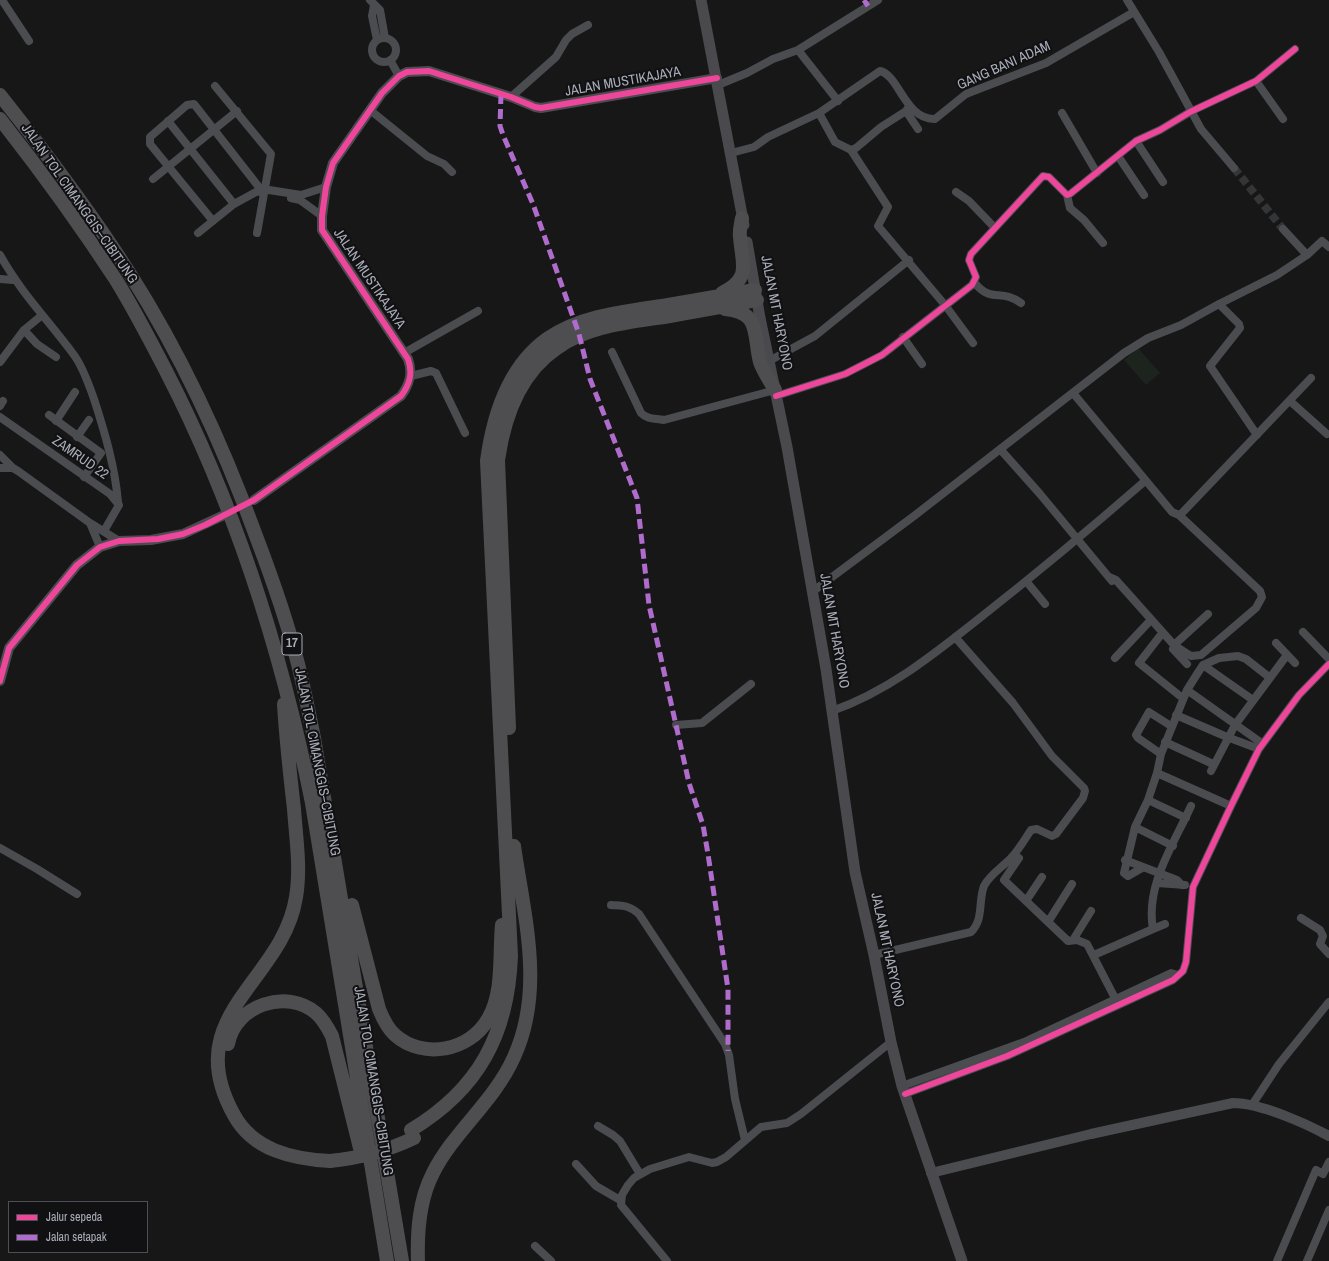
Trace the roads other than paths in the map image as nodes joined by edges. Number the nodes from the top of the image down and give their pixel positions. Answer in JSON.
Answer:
{"nodes":[{"id":1,"x":2,"y":0,"type":"edge"},
{"id":2,"x":701,"y":0,"type":"edge"},
{"id":3,"x":878,"y":0,"type":"edge"},
{"id":4,"x":1127,"y":0,"type":"edge"},
{"id":5,"x":372,"y":3,"type":"edge"},
{"id":6,"x":866,"y":3,"type":"edge"},
{"id":7,"x":1134,"y":12,"type":"junction"},
{"id":8,"x":588,"y":25,"type":"dead end"},
{"id":9,"x":381,"y":39,"type":"junction"},
{"id":10,"x":28,"y":41,"type":"dead end"},
{"id":11,"x":1295,"y":49,"type":"dead end"},
{"id":12,"x":798,"y":50,"type":"junction"},
{"id":13,"x":390,"y":60,"type":"junction"},
{"id":14,"x":399,"y":76,"type":"junction"},
{"id":15,"x":1256,"y":81,"type":"junction"},
{"id":16,"x":717,"y":82,"type":"junction"},
{"id":17,"x":215,"y":86,"type":"dead end"},
{"id":18,"x":0,"y":95,"type":"edge"},
{"id":19,"x":511,"y":97,"type":"junction"},
{"id":20,"x":838,"y":101,"type":"junction"},
{"id":21,"x":907,"y":109,"type":"junction"},
{"id":22,"x":370,"y":110,"type":"junction"},
{"id":23,"x":238,"y":111,"type":"junction"},
{"id":24,"x":1190,"y":112,"type":"junction"},
{"id":25,"x":818,"y":113,"type":"junction"},
{"id":26,"x":1062,"y":113,"type":"dead end"},
{"id":27,"x":0,"y":119,"type":"edge"},
{"id":28,"x":1283,"y":119,"type":"dead end"},
{"id":29,"x":168,"y":121,"type":"junction"},
{"id":30,"x":918,"y":129,"type":"dead end"},
{"id":31,"x":214,"y":131,"type":"junction"},
{"id":32,"x":1136,"y":141,"type":"junction"},
{"id":33,"x":191,"y":149,"type":"junction"},
{"id":34,"x":851,"y":150,"type":"junction"},
{"id":35,"x":730,"y":153,"type":"junction"},
{"id":36,"x":1118,"y":156,"type":"junction"},
{"id":37,"x":168,"y":167,"type":"junction"},
{"id":38,"x":1234,"y":168,"type":"tunnel mouth"},
{"id":39,"x":452,"y":172,"type":"dead end"},
{"id":40,"x":1097,"y":173,"type":"junction"},
{"id":41,"x":153,"y":179,"type":"dead end"},
{"id":42,"x":1163,"y":182,"type":"dead end"},
{"id":43,"x":326,"y":187,"type":"junction"},
{"id":44,"x":264,"y":191,"type":"junction"},
{"id":45,"x":956,"y":192,"type":"dead end"},
{"id":46,"x":1067,"y":195,"type":"junction"},
{"id":47,"x":1144,"y":195,"type":"dead end"},
{"id":48,"x":234,"y":204,"type":"junction"},
{"id":49,"x":322,"y":216,"type":"junction"},
{"id":50,"x":742,"y":218,"type":"junction"},
{"id":51,"x":213,"y":221,"type":"junction"},
{"id":52,"x":994,"y":227,"type":"junction"},
{"id":53,"x":1283,"y":229,"type":"tunnel mouth"},
{"id":54,"x":257,"y":232,"type":"dead end"},
{"id":55,"x":198,"y":233,"type":"dead end"},
{"id":56,"x":1103,"y":243,"type":"dead end"},
{"id":57,"x":1329,"y":247,"type":"edge"},
{"id":58,"x":0,"y":255,"type":"edge"},
{"id":59,"x":1307,"y":255,"type":"junction"},
{"id":60,"x":909,"y":260,"type":"junction"},
{"id":61,"x":0,"y":279,"type":"edge"},
{"id":62,"x":14,"y":280,"type":"junction"},
{"id":63,"x":974,"y":282,"type":"junction"},
{"id":64,"x":756,"y":295,"type":"junction"},
{"id":65,"x":713,"y":303,"type":"junction"},
{"id":66,"x":1021,"y":303,"type":"dead end"},
{"id":67,"x":1219,"y":304,"type":"junction"},
{"id":68,"x":945,"y":305,"type":"junction"},
{"id":69,"x":478,"y":311,"type":"dead end"},
{"id":70,"x":41,"y":316,"type":"junction"},
{"id":71,"x":24,"y":330,"type":"junction"},
{"id":72,"x":565,"y":335,"type":"junction"},
{"id":73,"x":903,"y":337,"type":"junction"},
{"id":74,"x":973,"y":343,"type":"dead end"},
{"id":75,"x":404,"y":352,"type":"junction"},
{"id":76,"x":612,"y":352,"type":"dead end"},
{"id":77,"x":56,"y":357,"type":"dead end"},
{"id":78,"x":769,"y":361,"type":"junction"},
{"id":79,"x":0,"y":362,"type":"edge"},
{"id":80,"x":922,"y":364,"type":"dead end"},
{"id":81,"x":411,"y":376,"type":"junction"},
{"id":82,"x":1311,"y":378,"type":"dead end"},
{"id":83,"x":75,"y":392,"type":"dead end"},
{"id":84,"x":776,"y":393,"type":"junction"},
{"id":85,"x":1073,"y":393,"type":"junction"},
{"id":86,"x":1290,"y":401,"type":"junction"},
{"id":87,"x":49,"y":415,"type":"dead end"},
{"id":88,"x":0,"y":418,"type":"edge"},
{"id":89,"x":89,"y":420,"type":"dead end"},
{"id":90,"x":56,"y":421,"type":"junction"},
{"id":91,"x":465,"y":433,"type":"dead end"},
{"id":92,"x":1257,"y":434,"type":"junction"},
{"id":93,"x":1327,"y":434,"type":"dead end"},
{"id":94,"x":77,"y":437,"type":"junction"},
{"id":95,"x":1000,"y":448,"type":"junction"},
{"id":96,"x":0,"y":455,"type":"edge"},
{"id":97,"x":0,"y":468,"type":"edge"},
{"id":98,"x":13,"y":468,"type":"junction"},
{"id":99,"x":84,"y":477,"type":"junction"},
{"id":100,"x":1145,"y":481,"type":"junction"},
{"id":101,"x":254,"y":500,"type":"dead end"},
{"id":102,"x":118,"y":502,"type":"junction"},
{"id":103,"x":1178,"y":515,"type":"junction"},
{"id":104,"x":222,"y":516,"type":"dead end"},
{"id":105,"x":90,"y":523,"type":"junction"},
{"id":106,"x":104,"y":531,"type":"junction"},
{"id":107,"x":1078,"y":539,"type":"junction"},
{"id":108,"x":119,"y":541,"type":"junction"},
{"id":109,"x":100,"y":547,"type":"junction"},
{"id":110,"x":1109,"y":577,"type":"junction"},
{"id":111,"x":1026,"y":581,"type":"junction"},
{"id":112,"x":812,"y":592,"type":"junction"},
{"id":113,"x":1045,"y":604,"type":"dead end"},
{"id":114,"x":1208,"y":614,"type":"dead end"},
{"id":115,"x":1148,"y":623,"type":"junction"},
{"id":116,"x":1304,"y":632,"type":"dead end"},
{"id":117,"x":1160,"y":636,"type":"junction"},
{"id":118,"x":955,"y":637,"type":"junction"},
{"id":119,"x":1276,"y":643,"type":"dead end"},
{"id":120,"x":1174,"y":645,"type":"junction"},
{"id":121,"x":1287,"y":655,"type":"junction"},
{"id":122,"x":1114,"y":658,"type":"dead end"},
{"id":123,"x":1329,"y":659,"type":"edge"},
{"id":124,"x":1295,"y":663,"type":"dead end"},
{"id":125,"x":1187,"y":664,"type":"dead end"},
{"id":126,"x":1329,"y":664,"type":"edge"},
{"id":127,"x":1203,"y":665,"type":"junction"},
{"id":128,"x":281,"y":668,"type":"junction"},
{"id":129,"x":1269,"y":677,"type":"junction"},
{"id":130,"x":0,"y":681,"type":"edge"},
{"id":131,"x":751,"y":684,"type":"dead end"},
{"id":132,"x":1187,"y":690,"type":"junction"},
{"id":133,"x":1180,"y":696,"type":"dead end"},
{"id":134,"x":1253,"y":700,"type":"junction"},
{"id":135,"x":832,"y":711,"type":"junction"},
{"id":136,"x":1176,"y":714,"type":"junction"},
{"id":137,"x":676,"y":725,"type":"dead end"},
{"id":138,"x":1235,"y":725,"type":"junction"},
{"id":139,"x":1171,"y":726,"type":"junction"},
{"id":140,"x":1227,"y":738,"type":"junction"},
{"id":141,"x":1165,"y":742,"type":"junction"},
{"id":142,"x":1261,"y":747,"type":"junction"},
{"id":143,"x":1161,"y":754,"type":"junction"},
{"id":144,"x":1157,"y":773,"type":"junction"},
{"id":145,"x":326,"y":798,"type":"junction"},
{"id":146,"x":1148,"y":800,"type":"junction"},
{"id":147,"x":1191,"y":806,"type":"dead end"},
{"id":148,"x":1230,"y":806,"type":"junction"},
{"id":149,"x":1186,"y":818,"type":"junction"},
{"id":150,"x":1135,"y":828,"type":"junction"},
{"id":151,"x":514,"y":846,"type":"junction"},
{"id":152,"x":1173,"y":846,"type":"junction"},
{"id":153,"x":0,"y":848,"type":"edge"},
{"id":154,"x":1019,"y":858,"type":"dead end"},
{"id":155,"x":1125,"y":860,"type":"junction"},
{"id":156,"x":1142,"y":868,"type":"junction"},
{"id":157,"x":1159,"y":874,"type":"junction"},
{"id":158,"x":1042,"y":877,"type":"dead end"},
{"id":159,"x":507,"y":881,"type":"junction"},
{"id":160,"x":1156,"y":883,"type":"junction"},
{"id":161,"x":1072,"y":884,"type":"dead end"},
{"id":162,"x":1182,"y":884,"type":"junction"},
{"id":163,"x":1193,"y":887,"type":"junction"},
{"id":164,"x":77,"y":894,"type":"dead end"},
{"id":165,"x":1026,"y":901,"type":"junction"},
{"id":166,"x":611,"y":905,"type":"dead end"},
{"id":167,"x":1091,"y":911,"type":"dead end"},
{"id":168,"x":1301,"y":918,"type":"dead end"},
{"id":169,"x":1048,"y":922,"type":"junction"},
{"id":170,"x":1165,"y":924,"type":"dead end"},
{"id":171,"x":1153,"y":929,"type":"junction"},
{"id":172,"x":1073,"y":940,"type":"junction"},
{"id":173,"x":1329,"y":954,"type":"edge"},
{"id":174,"x":874,"y":955,"type":"junction"},
{"id":175,"x":1094,"y":955,"type":"junction"},
{"id":176,"x":1116,"y":1002,"type":"junction"},
{"id":177,"x":1329,"y":1002,"type":"edge"},
{"id":178,"x":891,"y":1042,"type":"junction"},
{"id":179,"x":904,"y":1090,"type":"junction"},
{"id":180,"x":1252,"y":1105,"type":"junction"},
{"id":181,"x":598,"y":1126,"type":"dead end"},
{"id":182,"x":413,"y":1134,"type":"junction"},
{"id":183,"x":1329,"y":1136,"type":"edge"},
{"id":184,"x":745,"y":1140,"type":"junction"},
{"id":185,"x":331,"y":1156,"type":"junction"},
{"id":186,"x":1329,"y":1162,"type":"edge"},
{"id":187,"x":576,"y":1164,"type":"dead end"},
{"id":188,"x":931,"y":1173,"type":"junction"},
{"id":189,"x":640,"y":1174,"type":"junction"},
{"id":190,"x":1326,"y":1175,"type":"edge"},
{"id":191,"x":620,"y":1200,"type":"junction"},
{"id":192,"x":1329,"y":1210,"type":"edge"},
{"id":193,"x":381,"y":1228,"type":"junction"},
{"id":194,"x":535,"y":1246,"type":"dead end"},
{"id":195,"x":387,"y":1261,"type":"edge"},
{"id":196,"x":402,"y":1261,"type":"edge"},
{"id":197,"x":418,"y":1261,"type":"edge"},
{"id":198,"x":551,"y":1261,"type":"edge"},
{"id":199,"x":667,"y":1261,"type":"edge"},
{"id":200,"x":962,"y":1261,"type":"edge"},
{"id":201,"x":1277,"y":1261,"type":"edge"},
{"id":202,"x":1307,"y":1261,"type":"edge"}],
"edges":[{"from":1,"to":10,"type":"street"},
{"from":2,"to":16,"type":"main road","name":"JALAN MT HARYONO"},
{"from":3,"to":6,"type":"street"},
{"from":4,"to":7,"type":"street"},
{"from":5,"to":9,"type":"street"},
{"from":6,"to":12,"type":"street"},
{"from":7,"to":21,"type":"street","name":"GANG BANI ADAM"},
{"from":7,"to":24,"type":"street"},
{"from":8,"to":19,"type":"street"},
{"from":9,"to":13,"type":"street"},
{"from":9,"to":13,"type":"street"},
{"from":11,"to":15,"type":"street"},
{"from":12,"to":16,"type":"street"},
{"from":12,"to":20,"type":"street"},
{"from":13,"to":14,"type":"street"},
{"from":14,"to":19,"type":"street","name":"JALAN MUSTIKAJAYA"},
{"from":14,"to":22,"type":"street","name":"JALAN MUSTIKAJAYA"},
{"from":15,"to":24,"type":"street"},
{"from":15,"to":28,"type":"street"},
{"from":16,"to":19,"type":"street","name":"JALAN MUSTIKAJAYA"},
{"from":16,"to":35,"type":"main road","name":"JALAN MT HARYONO"},
{"from":17,"to":23,"type":"street"},
{"from":18,"to":145,"type":"highway","name":"JALAN TOL CIMANGGIS–CIBITUNG","number":"17"},
{"from":20,"to":21,"type":"street","name":"GANG BANI ADAM"},
{"from":20,"to":25,"type":"street","name":"GANG BANI ADAM"},
{"from":21,"to":30,"type":"street"},
{"from":21,"to":34,"type":"street"},
{"from":22,"to":39,"type":"street"},
{"from":22,"to":43,"type":"street","name":"JALAN MUSTIKAJAYA"},
{"from":23,"to":31,"type":"street"},
{"from":23,"to":44,"type":"street"},
{"from":24,"to":32,"type":"street"},
{"from":24,"to":38,"type":"street"},
{"from":25,"to":34,"type":"street"},
{"from":25,"to":35,"type":"street","name":"GANG BANI ADAM"},
{"from":26,"to":40,"type":"street"},
{"from":27,"to":128,"type":"highway","name":"JALAN TOL CIMANGGIS–CIBITUNG","number":"17"},
{"from":29,"to":31,"type":"street"},
{"from":29,"to":33,"type":"street"},
{"from":29,"to":37,"type":"street"},
{"from":31,"to":33,"type":"street"},
{"from":31,"to":44,"type":"street"},
{"from":32,"to":36,"type":"street"},
{"from":32,"to":42,"type":"street"},
{"from":33,"to":37,"type":"street"},
{"from":33,"to":48,"type":"street"},
{"from":34,"to":60,"type":"street"},
{"from":35,"to":50,"type":"main road","name":"JALAN MT HARYONO"},
{"from":36,"to":40,"type":"street"},
{"from":36,"to":47,"type":"street"},
{"from":37,"to":41,"type":"street"},
{"from":37,"to":51,"type":"street"},
{"from":40,"to":46,"type":"street"},
{"from":43,"to":44,"type":"street"},
{"from":43,"to":49,"type":"street","name":"JALAN MUSTIKAJAYA"},
{"from":44,"to":48,"type":"street"},
{"from":44,"to":49,"type":"street"},
{"from":44,"to":54,"type":"street"},
{"from":45,"to":52,"type":"street"},
{"from":46,"to":52,"type":"street"},
{"from":46,"to":56,"type":"street"},
{"from":48,"to":51,"type":"street"},
{"from":49,"to":75,"type":"street","name":"JALAN MUSTIKAJAYA"},
{"from":50,"to":64,"type":"main road","name":"JALAN MT HARYONO"},
{"from":50,"to":65,"type":"highway"},
{"from":51,"to":55,"type":"street"},
{"from":52,"to":63,"type":"street"},
{"from":53,"to":59,"type":"street"},
{"from":57,"to":59,"type":"street"},
{"from":58,"to":62,"type":"street"},
{"from":59,"to":67,"type":"street"},
{"from":60,"to":68,"type":"street"},
{"from":60,"to":78,"type":"street"},
{"from":61,"to":62,"type":"street"},
{"from":62,"to":70,"type":"street"},
{"from":63,"to":66,"type":"street"},
{"from":63,"to":68,"type":"street"},
{"from":64,"to":65,"type":"highway"},
{"from":64,"to":78,"type":"main road","name":"JALAN MT HARYONO"},
{"from":65,"to":72,"type":"highway"},
{"from":65,"to":84,"type":"highway"},
{"from":67,"to":85,"type":"street"},
{"from":67,"to":92,"type":"street"},
{"from":68,"to":73,"type":"street"},
{"from":68,"to":74,"type":"street"},
{"from":69,"to":75,"type":"street"},
{"from":70,"to":71,"type":"street"},
{"from":70,"to":102,"type":"street"},
{"from":71,"to":77,"type":"street"},
{"from":71,"to":79,"type":"street"},
{"from":72,"to":151,"type":"highway"},
{"from":72,"to":159,"type":"highway"},
{"from":73,"to":80,"type":"street"},
{"from":73,"to":84,"type":"street"},
{"from":75,"to":81,"type":"street","name":"JALAN MUSTIKAJAYA"},
{"from":76,"to":84,"type":"street"},
{"from":78,"to":84,"type":"main road","name":"JALAN MT HARYONO"},
{"from":81,"to":91,"type":"street"},
{"from":81,"to":101,"type":"street"},
{"from":82,"to":86,"type":"street"},
{"from":83,"to":90,"type":"street"},
{"from":84,"to":112,"type":"main road","name":"JALAN MT HARYONO"},
{"from":85,"to":95,"type":"street"},
{"from":85,"to":100,"type":"street"},
{"from":86,"to":92,"type":"street"},
{"from":86,"to":93,"type":"street"},
{"from":87,"to":90,"type":"street"},
{"from":88,"to":99,"type":"street","name":"ZAMRUD 22"},
{"from":89,"to":94,"type":"street"},
{"from":90,"to":94,"type":"street"},
{"from":92,"to":103,"type":"street"},
{"from":94,"to":99,"type":"street"},
{"from":95,"to":107,"type":"street"},
{"from":95,"to":112,"type":"street"},
{"from":96,"to":98,"type":"street"},
{"from":97,"to":98,"type":"street"},
{"from":98,"to":105,"type":"street"},
{"from":99,"to":102,"type":"street","name":"ZAMRUD 22"},
{"from":100,"to":103,"type":"street"},
{"from":100,"to":107,"type":"street"},
{"from":102,"to":106,"type":"street"},
{"from":103,"to":120,"type":"street"},
{"from":104,"to":108,"type":"street"},
{"from":105,"to":106,"type":"street"},
{"from":105,"to":109,"type":"street"},
{"from":106,"to":108,"type":"street"},
{"from":107,"to":110,"type":"street"},
{"from":107,"to":111,"type":"street"},
{"from":108,"to":109,"type":"street"},
{"from":109,"to":130,"type":"street"},
{"from":110,"to":115,"type":"street"},
{"from":110,"to":120,"type":"street"},
{"from":111,"to":113,"type":"street"},
{"from":111,"to":118,"type":"street"},
{"from":112,"to":135,"type":"main road","name":"JALAN MT HARYONO"},
{"from":114,"to":120,"type":"street"},
{"from":115,"to":117,"type":"street"},
{"from":115,"to":122,"type":"street"},
{"from":116,"to":123,"type":"street"},
{"from":117,"to":125,"type":"street"},
{"from":117,"to":133,"type":"street"},
{"from":118,"to":135,"type":"street"},
{"from":118,"to":174,"type":"street"},
{"from":119,"to":121,"type":"street"},
{"from":121,"to":124,"type":"street"},
{"from":121,"to":129,"type":"street"},
{"from":126,"to":142,"type":"street"},
{"from":127,"to":129,"type":"street"},
{"from":127,"to":132,"type":"street"},
{"from":127,"to":134,"type":"street"},
{"from":128,"to":185,"type":"highway"},
{"from":128,"to":193,"type":"highway","name":"JALAN TOL CIMANGGIS–CIBITUNG","number":"17"},
{"from":129,"to":134,"type":"street"},
{"from":131,"to":137,"type":"street"},
{"from":132,"to":136,"type":"street"},
{"from":132,"to":138,"type":"street"},
{"from":134,"to":138,"type":"street"},
{"from":135,"to":174,"type":"main road","name":"JALAN MT HARYONO"},
{"from":136,"to":139,"type":"street"},
{"from":136,"to":140,"type":"street"},
{"from":138,"to":140,"type":"street"},
{"from":138,"to":142,"type":"street"},
{"from":139,"to":141,"type":"street"},
{"from":139,"to":143,"type":"street"},
{"from":140,"to":141,"type":"street"},
{"from":140,"to":142,"type":"street"},
{"from":141,"to":143,"type":"street"},
{"from":142,"to":148,"type":"street"},
{"from":143,"to":144,"type":"street"},
{"from":144,"to":146,"type":"street"},
{"from":144,"to":148,"type":"street"},
{"from":145,"to":159,"type":"highway"},
{"from":145,"to":196,"type":"highway","name":"JALAN TOL CIMANGGIS–CIBITUNG","number":"17"},
{"from":146,"to":149,"type":"street"},
{"from":146,"to":150,"type":"street"},
{"from":147,"to":149,"type":"street"},
{"from":148,"to":163,"type":"street"},
{"from":149,"to":152,"type":"street"},
{"from":150,"to":152,"type":"street"},
{"from":150,"to":155,"type":"street"},
{"from":151,"to":182,"type":"highway"},
{"from":151,"to":197,"type":"highway"},
{"from":152,"to":157,"type":"street"},
{"from":153,"to":164,"type":"street"},
{"from":154,"to":165,"type":"street"},
{"from":155,"to":156,"type":"street"},
{"from":155,"to":156,"type":"street"},
{"from":156,"to":157,"type":"street"},
{"from":157,"to":160,"type":"street"},
{"from":157,"to":162,"type":"street"},
{"from":158,"to":165,"type":"street"},
{"from":159,"to":182,"type":"highway"},
{"from":160,"to":162,"type":"street"},
{"from":160,"to":171,"type":"street"},
{"from":161,"to":169,"type":"street"},
{"from":162,"to":163,"type":"street"},
{"from":163,"to":176,"type":"street"},
{"from":165,"to":169,"type":"street"},
{"from":166,"to":184,"type":"street"},
{"from":167,"to":172,"type":"street"},
{"from":168,"to":173,"type":"street"},
{"from":169,"to":172,"type":"street"},
{"from":170,"to":171,"type":"street"},
{"from":171,"to":175,"type":"street"},
{"from":172,"to":175,"type":"street"},
{"from":174,"to":178,"type":"main road","name":"JALAN MT HARYONO"},
{"from":175,"to":176,"type":"street"},
{"from":176,"to":179,"type":"street"},
{"from":177,"to":180,"type":"street"},
{"from":178,"to":179,"type":"main road","name":"JALAN MT HARYONO"},
{"from":178,"to":184,"type":"street"},
{"from":179,"to":188,"type":"main road","name":"JALAN MT HARYONO"},
{"from":180,"to":183,"type":"street"},
{"from":180,"to":188,"type":"street"},
{"from":181,"to":189,"type":"street"},
{"from":182,"to":185,"type":"highway"},
{"from":184,"to":189,"type":"street"},
{"from":185,"to":193,"type":"highway"},
{"from":186,"to":190,"type":"street"},
{"from":187,"to":191,"type":"street"},
{"from":188,"to":200,"type":"main road","name":"JALAN MT HARYONO"},
{"from":189,"to":191,"type":"street"},
{"from":190,"to":201,"type":"street"},
{"from":191,"to":199,"type":"street"},
{"from":192,"to":202,"type":"street"},
{"from":193,"to":195,"type":"highway","name":"JALAN TOL CIMANGGIS–CIBITUNG","number":"17"},
{"from":194,"to":198,"type":"street"}]}
